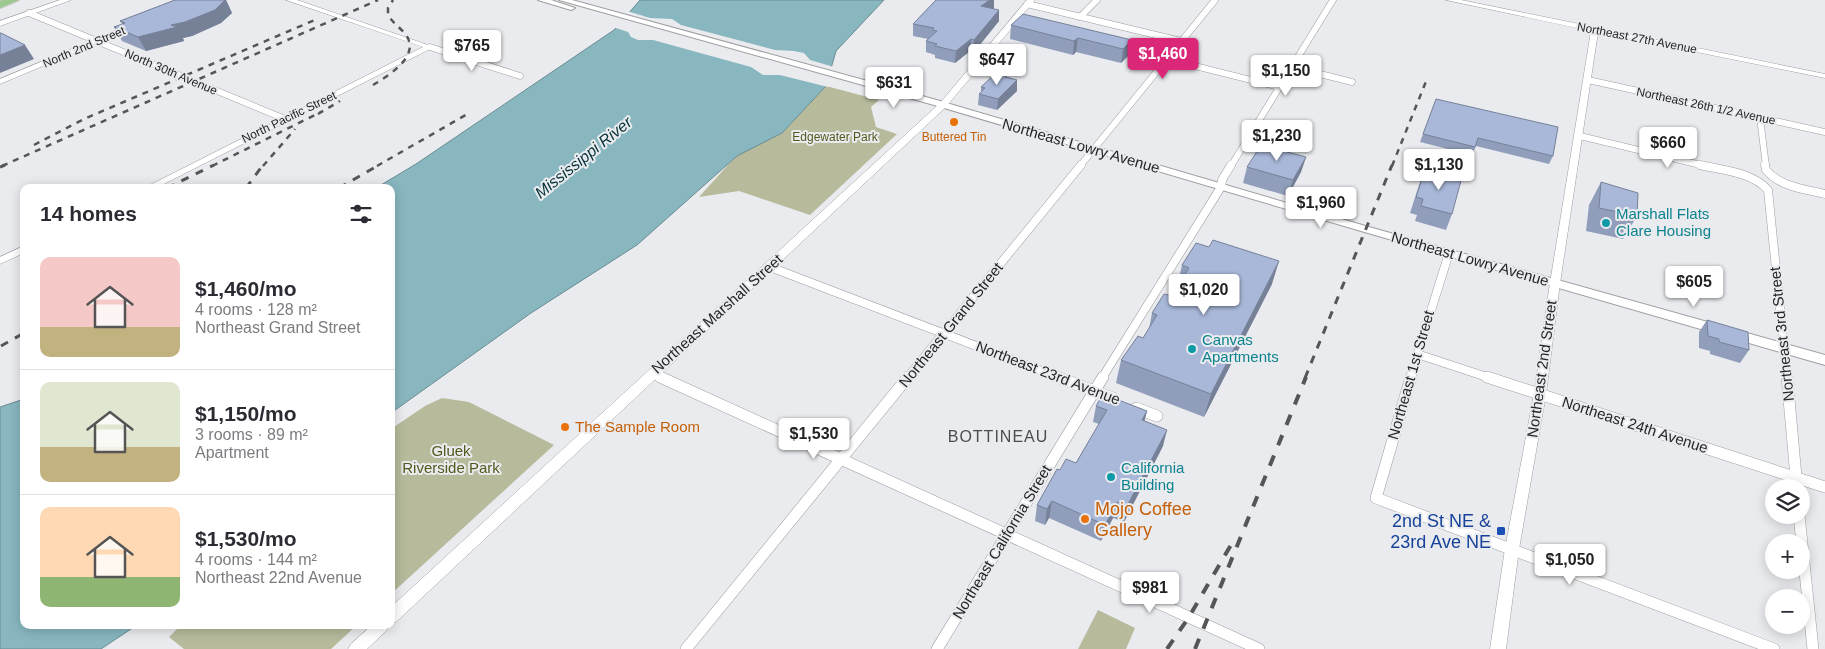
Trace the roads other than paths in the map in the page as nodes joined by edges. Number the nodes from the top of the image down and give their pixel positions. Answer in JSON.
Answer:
{"nodes":[{"id":1,"x":14,"y":0,"type":"edge"},
{"id":2,"x":67,"y":0,"type":"edge"},
{"id":3,"x":290,"y":0,"type":"edge"},
{"id":4,"x":542,"y":0,"type":"edge"},
{"id":5,"x":563,"y":0,"type":"edge"},
{"id":6,"x":1097,"y":0,"type":"edge"},
{"id":7,"x":1215,"y":0,"type":"edge"},
{"id":8,"x":1333,"y":0,"type":"edge"},
{"id":9,"x":1450,"y":0,"type":"edge"},
{"id":10,"x":1029,"y":2,"type":"edge"},
{"id":11,"x":0,"y":5,"type":"edge"},
{"id":12,"x":29,"y":14,"type":"junction"},
{"id":13,"x":1080,"y":17,"type":"junction"},
{"id":14,"x":0,"y":24,"type":"edge"},
{"id":15,"x":137,"y":24,"type":"edge"},
{"id":16,"x":1595,"y":30,"type":"junction"},
{"id":17,"x":694,"y":40,"type":"junction"},
{"id":18,"x":97,"y":41,"type":"junction"},
{"id":19,"x":1181,"y":41,"type":"junction"},
{"id":20,"x":430,"y":47,"type":"junction"},
{"id":21,"x":1168,"y":59,"type":"junction"},
{"id":22,"x":1292,"y":67,"type":"junction"},
{"id":23,"x":520,"y":76,"type":"dead end"},
{"id":24,"x":1825,"y":76,"type":"edge"},
{"id":25,"x":1588,"y":80,"type":"junction"},
{"id":26,"x":0,"y":82,"type":"edge"},
{"id":27,"x":1352,"y":82,"type":"dead end"},
{"id":28,"x":1279,"y":87,"type":"junction"},
{"id":29,"x":943,"y":105,"type":"junction"},
{"id":30,"x":1760,"y":118,"type":"junction"},
{"id":31,"x":285,"y":119,"type":"junction"},
{"id":32,"x":1825,"y":132,"type":"edge"},
{"id":33,"x":1580,"y":136,"type":"junction"},
{"id":34,"x":1095,"y":150,"type":"junction"},
{"id":35,"x":156,"y":184,"type":"edge"},
{"id":36,"x":1221,"y":187,"type":"junction"},
{"id":37,"x":1825,"y":194,"type":"edge"},
{"id":38,"x":20,"y":251,"type":"edge"},
{"id":39,"x":1448,"y":252,"type":"junction"},
{"id":40,"x":0,"y":261,"type":"edge"},
{"id":41,"x":770,"y":267,"type":"junction"},
{"id":42,"x":1555,"y":283,"type":"junction"},
{"id":43,"x":943,"y":333,"type":"junction"},
{"id":44,"x":1785,"y":348,"type":"junction"},
{"id":45,"x":1416,"y":354,"type":"junction"},
{"id":46,"x":1825,"y":360,"type":"edge"},
{"id":47,"x":652,"y":373,"type":"junction"},
{"id":48,"x":1094,"y":391,"type":"junction"},
{"id":49,"x":1540,"y":394,"type":"junction"},
{"id":50,"x":1157,"y":416,"type":"dead end"},
{"id":51,"x":841,"y":459,"type":"junction"},
{"id":52,"x":1787,"y":479,"type":"edge"},
{"id":53,"x":1796,"y":479,"type":"edge"},
{"id":54,"x":1810,"y":484,"type":"edge"},
{"id":55,"x":1825,"y":487,"type":"edge"},
{"id":56,"x":1801,"y":524,"type":"edge"},
{"id":57,"x":1008,"y":534,"type":"junction"},
{"id":58,"x":1512,"y":550,"type":"junction"},
{"id":59,"x":395,"y":613,"type":"edge"},
{"id":60,"x":378,"y":629,"type":"edge"},
{"id":61,"x":356,"y":649,"type":"edge"},
{"id":62,"x":686,"y":649,"type":"edge"},
{"id":63,"x":937,"y":649,"type":"edge"},
{"id":64,"x":1259,"y":649,"type":"edge"},
{"id":65,"x":1498,"y":649,"type":"edge"},
{"id":66,"x":1774,"y":649,"type":"edge"},
{"id":67,"x":1813,"y":649,"type":"edge"}],
"edges":[{"from":1,"to":11,"type":"highway"},
{"from":2,"to":12,"type":"street"},
{"from":3,"to":20,"type":"street"},
{"from":4,"to":17,"type":"main road"},
{"from":5,"to":17,"type":"main road"},
{"from":6,"to":13,"type":"street"},
{"from":7,"to":19,"type":"street","name":"Northeast Grand Street"},
{"from":8,"to":22,"type":"street","name":"Northeast California Street"},
{"from":9,"to":16,"type":"street","name":"Northeast 27th Avenue"},
{"from":10,"to":13,"type":"street"},
{"from":10,"to":29,"type":"street","name":"Northeast Marshall Street"},
{"from":12,"to":14,"type":"street"},
{"from":12,"to":18,"type":"street","name":"North 30th Avenue"},
{"from":13,"to":19,"type":"street"},
{"from":15,"to":18,"type":"street","name":"North 2nd Street"},
{"from":16,"to":24,"type":"street","name":"Northeast 27th Avenue"},
{"from":16,"to":25,"type":"street","name":"Northeast 2nd Street"},
{"from":17,"to":29,"type":"main road","name":"Northeast Lowry Avenue"},
{"from":18,"to":26,"type":"street","name":"North 2nd Street"},
{"from":18,"to":31,"type":"street","name":"North 30th Avenue"},
{"from":19,"to":21,"type":"street","name":"Northeast Grand Street"},
{"from":20,"to":23,"type":"street"},
{"from":20,"to":31,"type":"street","name":"North Pacific Street"},
{"from":21,"to":28,"type":"street"},
{"from":21,"to":34,"type":"street","name":"Northeast Grand Street"},
{"from":22,"to":27,"type":"street"},
{"from":22,"to":28,"type":"street","name":"Northeast California Street"},
{"from":25,"to":30,"type":"street","name":"Northeast 26th 1/2 Avenue"},
{"from":25,"to":33,"type":"street","name":"Northeast 2nd Street"},
{"from":28,"to":36,"type":"street","name":"Northeast California Street"},
{"from":29,"to":34,"type":"main road","name":"Northeast Lowry Avenue"},
{"from":29,"to":41,"type":"street","name":"Northeast Marshall Street"},
{"from":30,"to":32,"type":"street","name":"Northeast 26th 1/2 Avenue"},
{"from":30,"to":37,"type":"street"},
{"from":31,"to":35,"type":"street","name":"North Pacific Street"},
{"from":33,"to":42,"type":"street","name":"Northeast 2nd Street"},
{"from":33,"to":44,"type":"street","name":"Northeast 3rd Street"},
{"from":34,"to":36,"type":"main road","name":"Northeast Lowry Avenue"},
{"from":34,"to":43,"type":"street","name":"Northeast Grand Street"},
{"from":36,"to":39,"type":"main road","name":"Northeast Lowry Avenue"},
{"from":36,"to":48,"type":"street","name":"Northeast California Street"},
{"from":38,"to":40,"type":"street"},
{"from":39,"to":42,"type":"main road","name":"Northeast Lowry Avenue"},
{"from":39,"to":45,"type":"street","name":"Northeast 1st Street"},
{"from":41,"to":43,"type":"street","name":"Northeast 23rd Avenue"},
{"from":41,"to":47,"type":"street","name":"Northeast Marshall Street"},
{"from":42,"to":44,"type":"main road","name":"Northeast Lowry Avenue"},
{"from":42,"to":49,"type":"street","name":"Northeast 2nd Street"},
{"from":43,"to":48,"type":"street","name":"Northeast 23rd Avenue"},
{"from":43,"to":51,"type":"street","name":"Northeast Grand Street"},
{"from":44,"to":46,"type":"main road","name":"Northeast Lowry Avenue"},
{"from":44,"to":53,"type":"street","name":"Northeast 3rd Street"},
{"from":45,"to":49,"type":"street","name":"Northeast 24th Avenue"},
{"from":45,"to":58,"type":"street","name":"Northeast 1st Street"},
{"from":47,"to":51,"type":"street"},
{"from":47,"to":59,"type":"street","name":"Northeast Marshall Street"},
{"from":48,"to":50,"type":"street","name":"Northeast 23rd Avenue"},
{"from":48,"to":57,"type":"street","name":"Northeast California Street"},
{"from":49,"to":52,"type":"street","name":"Northeast 24th Avenue"},
{"from":49,"to":58,"type":"street","name":"Northeast 2nd Street"},
{"from":51,"to":57,"type":"street"},
{"from":51,"to":62,"type":"street","name":"Northeast Grand Street"},
{"from":54,"to":55,"type":"street","name":"Northeast 24th Avenue"},
{"from":56,"to":67,"type":"street"},
{"from":57,"to":63,"type":"street","name":"Northeast California Street"},
{"from":57,"to":64,"type":"street"},
{"from":58,"to":65,"type":"street","name":"Northeast 2nd Street"},
{"from":58,"to":66,"type":"street"},
{"from":60,"to":61,"type":"street"}]}
